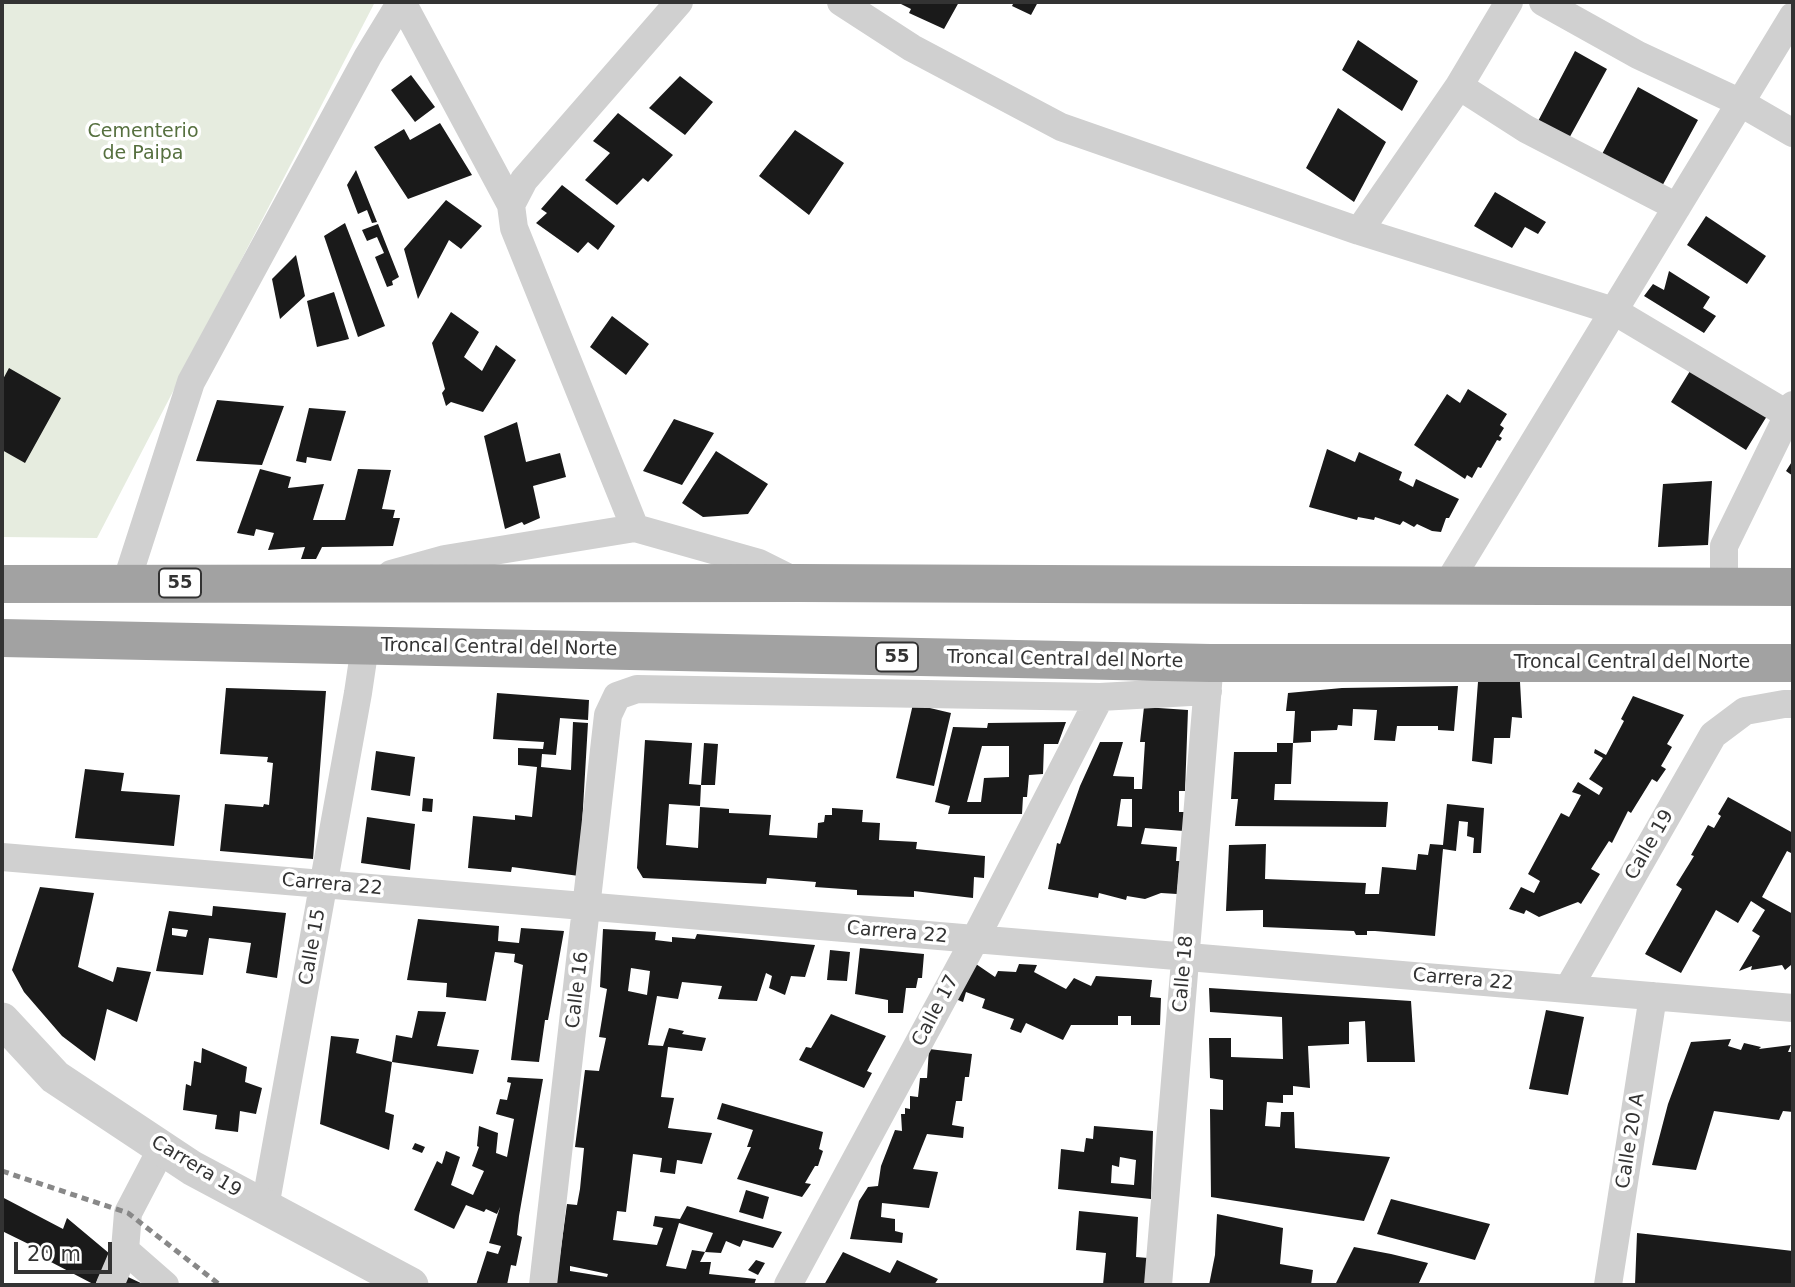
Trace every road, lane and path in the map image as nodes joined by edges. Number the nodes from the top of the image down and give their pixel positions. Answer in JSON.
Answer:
{"nodes":[{"id":1,"x":402,"y":2,"type":"edge"},
{"id":2,"x":679,"y":2,"type":"edge"},
{"id":3,"x":841,"y":2,"type":"edge"},
{"id":4,"x":1543,"y":2,"type":"edge"},
{"id":5,"x":1498,"y":5,"type":"edge"},
{"id":6,"x":1793,"y":16,"type":"edge"},
{"id":7,"x":1459,"y":86,"type":"junction"},
{"id":8,"x":1741,"y":103,"type":"junction"},
{"id":9,"x":1793,"y":133,"type":"edge"},
{"id":10,"x":511,"y":205,"type":"junction"},
{"id":11,"x":1677,"y":207,"type":"junction"},
{"id":12,"x":1359,"y":231,"type":"junction"},
{"id":13,"x":1614,"y":312,"type":"junction"},
{"id":14,"x":1790,"y":410,"type":"edge"},
{"id":15,"x":635,"y":528,"type":"junction"},
{"id":16,"x":125,"y":583,"type":"junction"},
{"id":17,"x":358,"y":583,"type":"junction"},
{"id":18,"x":798,"y":583,"type":"junction"},
{"id":19,"x":2,"y":584,"type":"edge"},
{"id":20,"x":1447,"y":585,"type":"junction"},
{"id":21,"x":1724,"y":587,"type":"junction"},
{"id":22,"x":1793,"y":587,"type":"edge"},
{"id":23,"x":2,"y":638,"type":"edge"},
{"id":24,"x":365,"y":646,"type":"junction"},
{"id":25,"x":1793,"y":663,"type":"edge"},
{"id":26,"x":1209,"y":677,"type":"junction"},
{"id":27,"x":1100,"y":697,"type":"junction"},
{"id":28,"x":1793,"y":705,"type":"edge"},
{"id":29,"x":2,"y":857,"type":"edge"},
{"id":30,"x":324,"y":885,"type":"junction"},
{"id":31,"x":588,"y":907,"type":"junction"},
{"id":32,"x":975,"y":939,"type":"junction"},
{"id":33,"x":1186,"y":957,"type":"junction"},
{"id":34,"x":1568,"y":989,"type":"junction"},
{"id":35,"x":1653,"y":996,"type":"junction"},
{"id":36,"x":1793,"y":1008,"type":"edge"},
{"id":37,"x":2,"y":1020,"type":"edge"},
{"id":38,"x":162,"y":1148,"type":"junction"},
{"id":39,"x":265,"y":1207,"type":"junction"},
{"id":40,"x":125,"y":1250,"type":"junction"},
{"id":41,"x":110,"y":1285,"type":"edge"},
{"id":42,"x":165,"y":1285,"type":"edge"},
{"id":43,"x":411,"y":1285,"type":"edge"},
{"id":44,"x":542,"y":1285,"type":"edge"},
{"id":45,"x":788,"y":1285,"type":"edge"},
{"id":46,"x":1158,"y":1285,"type":"edge"},
{"id":47,"x":1608,"y":1285,"type":"edge"}],
"edges":[{"from":1,"to":10,"type":"street"},
{"from":1,"to":16,"type":"street"},
{"from":2,"to":10,"type":"street"},
{"from":3,"to":12,"type":"street"},
{"from":4,"to":8,"type":"street"},
{"from":5,"to":7,"type":"street"},
{"from":6,"to":8,"type":"street"},
{"from":7,"to":11,"type":"street"},
{"from":7,"to":12,"type":"street"},
{"from":8,"to":9,"type":"street"},
{"from":8,"to":11,"type":"street"},
{"from":10,"to":15,"type":"street"},
{"from":11,"to":13,"type":"street"},
{"from":12,"to":13,"type":"street"},
{"from":13,"to":14,"type":"street"},
{"from":13,"to":20,"type":"street"},
{"from":14,"to":21,"type":"street"},
{"from":15,"to":17,"type":"street"},
{"from":15,"to":18,"type":"street"},
{"from":16,"to":17,"type":"highway","number":"55"},
{"from":16,"to":19,"type":"highway","number":"55"},
{"from":17,"to":18,"type":"highway","number":"55"},
{"from":18,"to":20,"type":"highway","number":"55"},
{"from":20,"to":21,"type":"highway","number":"55"},
{"from":21,"to":22,"type":"highway","number":"55"},
{"from":23,"to":24,"type":"highway","name":"Troncal Central del Norte","number":"55"},
{"from":24,"to":26,"type":"highway","name":"Troncal Central del Norte","number":"55"},
{"from":24,"to":30,"type":"street","name":"Calle 15"},
{"from":25,"to":26,"type":"highway","name":"Troncal Central del Norte","number":"55"},
{"from":26,"to":27,"type":"street"},
{"from":26,"to":33,"type":"street","name":"Calle 18"},
{"from":27,"to":31,"type":"street","name":"Calle 16"},
{"from":27,"to":32,"type":"street","name":"Calle 17"},
{"from":28,"to":34,"type":"street","name":"Calle 19"},
{"from":29,"to":30,"type":"street","name":"Carrera 22"},
{"from":30,"to":31,"type":"street","name":"Carrera 22"},
{"from":30,"to":39,"type":"street","name":"Calle 15"},
{"from":31,"to":32,"type":"street","name":"Carrera 22"},
{"from":31,"to":44,"type":"street","name":"Calle 16"},
{"from":32,"to":33,"type":"street","name":"Carrera 22"},
{"from":32,"to":45,"type":"street","name":"Calle 17"},
{"from":33,"to":34,"type":"street","name":"Carrera 22"},
{"from":33,"to":46,"type":"street","name":"Calle 18"},
{"from":34,"to":35,"type":"street","name":"Carrera 22"},
{"from":35,"to":36,"type":"street","name":"Carrera 22"},
{"from":35,"to":47,"type":"street","name":"Calle 20 A"},
{"from":37,"to":38,"type":"street","name":"Carrera 19"},
{"from":38,"to":39,"type":"street","name":"Carrera 19"},
{"from":38,"to":40,"type":"street"},
{"from":39,"to":43,"type":"street","name":"Carrera 19"},
{"from":40,"to":41,"type":"street"},
{"from":40,"to":42,"type":"street"}]}
